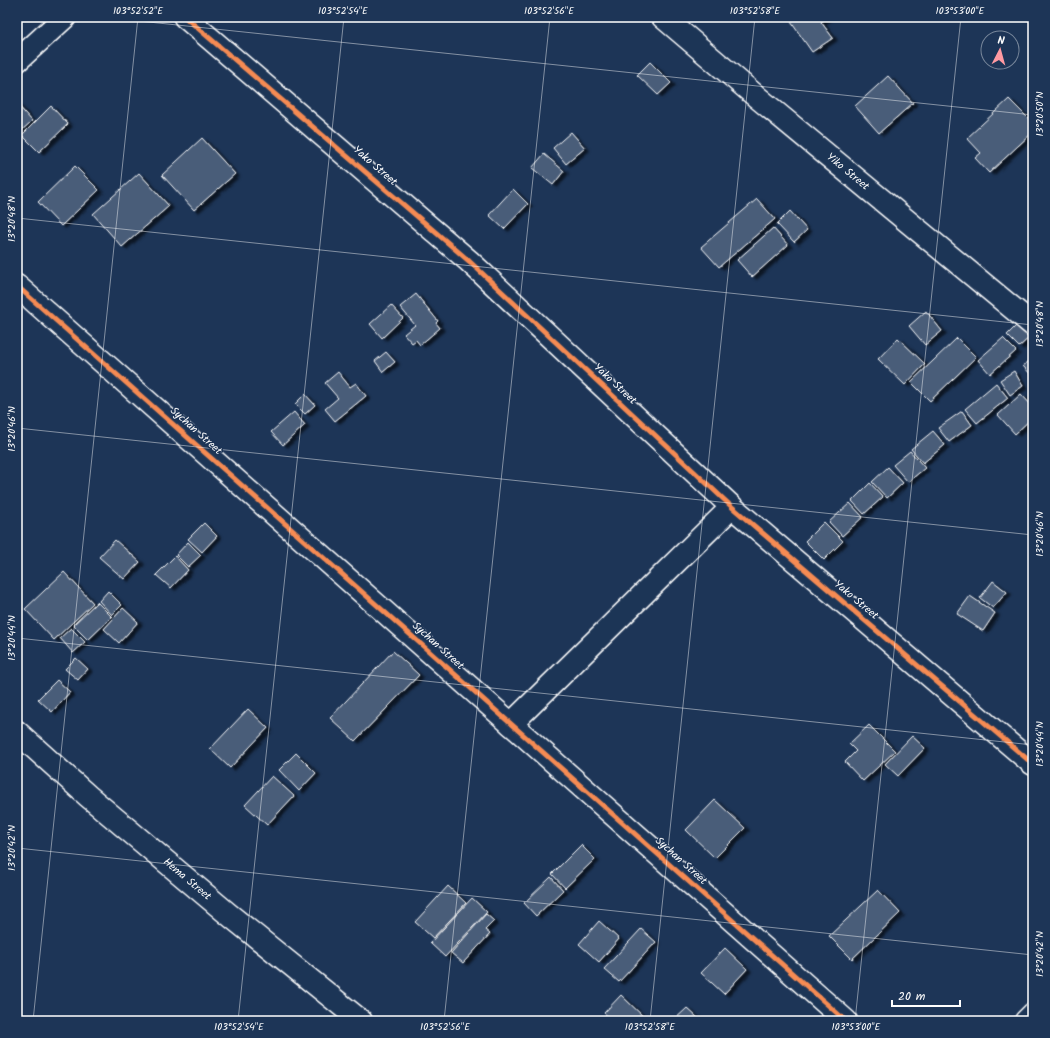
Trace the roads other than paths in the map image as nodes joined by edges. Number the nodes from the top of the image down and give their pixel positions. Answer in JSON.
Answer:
{"nodes":[{"id":1,"x":65,"y":17,"type":"edge"},
{"id":2,"x":185,"y":17,"type":"edge"},
{"id":3,"x":662,"y":17,"type":"edge"},
{"id":4,"x":17,"y":61,"type":"edge"},
{"id":5,"x":17,"y":286,"type":"edge"},
{"id":6,"x":1033,"y":326,"type":"edge"},
{"id":7,"x":732,"y":507,"type":"junction"},
{"id":8,"x":511,"y":724,"type":"junction"},
{"id":9,"x":17,"y":732,"type":"edge"},
{"id":10,"x":1033,"y":764,"type":"edge"},
{"id":11,"x":1033,"y":1014,"type":"edge"},
{"id":12,"x":361,"y":1021,"type":"edge"},
{"id":13,"x":846,"y":1021,"type":"edge"},
{"id":14,"x":1026,"y":1021,"type":"edge"}],
"edges":[{"from":1,"to":4,"type":"street"},
{"from":2,"to":7,"type":"street","name":"Yako Street"},
{"from":3,"to":6,"type":"street","name":"Yiko Street"},
{"from":5,"to":8,"type":"street","name":"Sychan Street"},
{"from":7,"to":8,"type":"street"},
{"from":7,"to":10,"type":"street","name":"Yako Street"},
{"from":8,"to":13,"type":"street","name":"Sychan Street"},
{"from":9,"to":12,"type":"street","name":"Hema Street"},
{"from":11,"to":14,"type":"street"}]}
